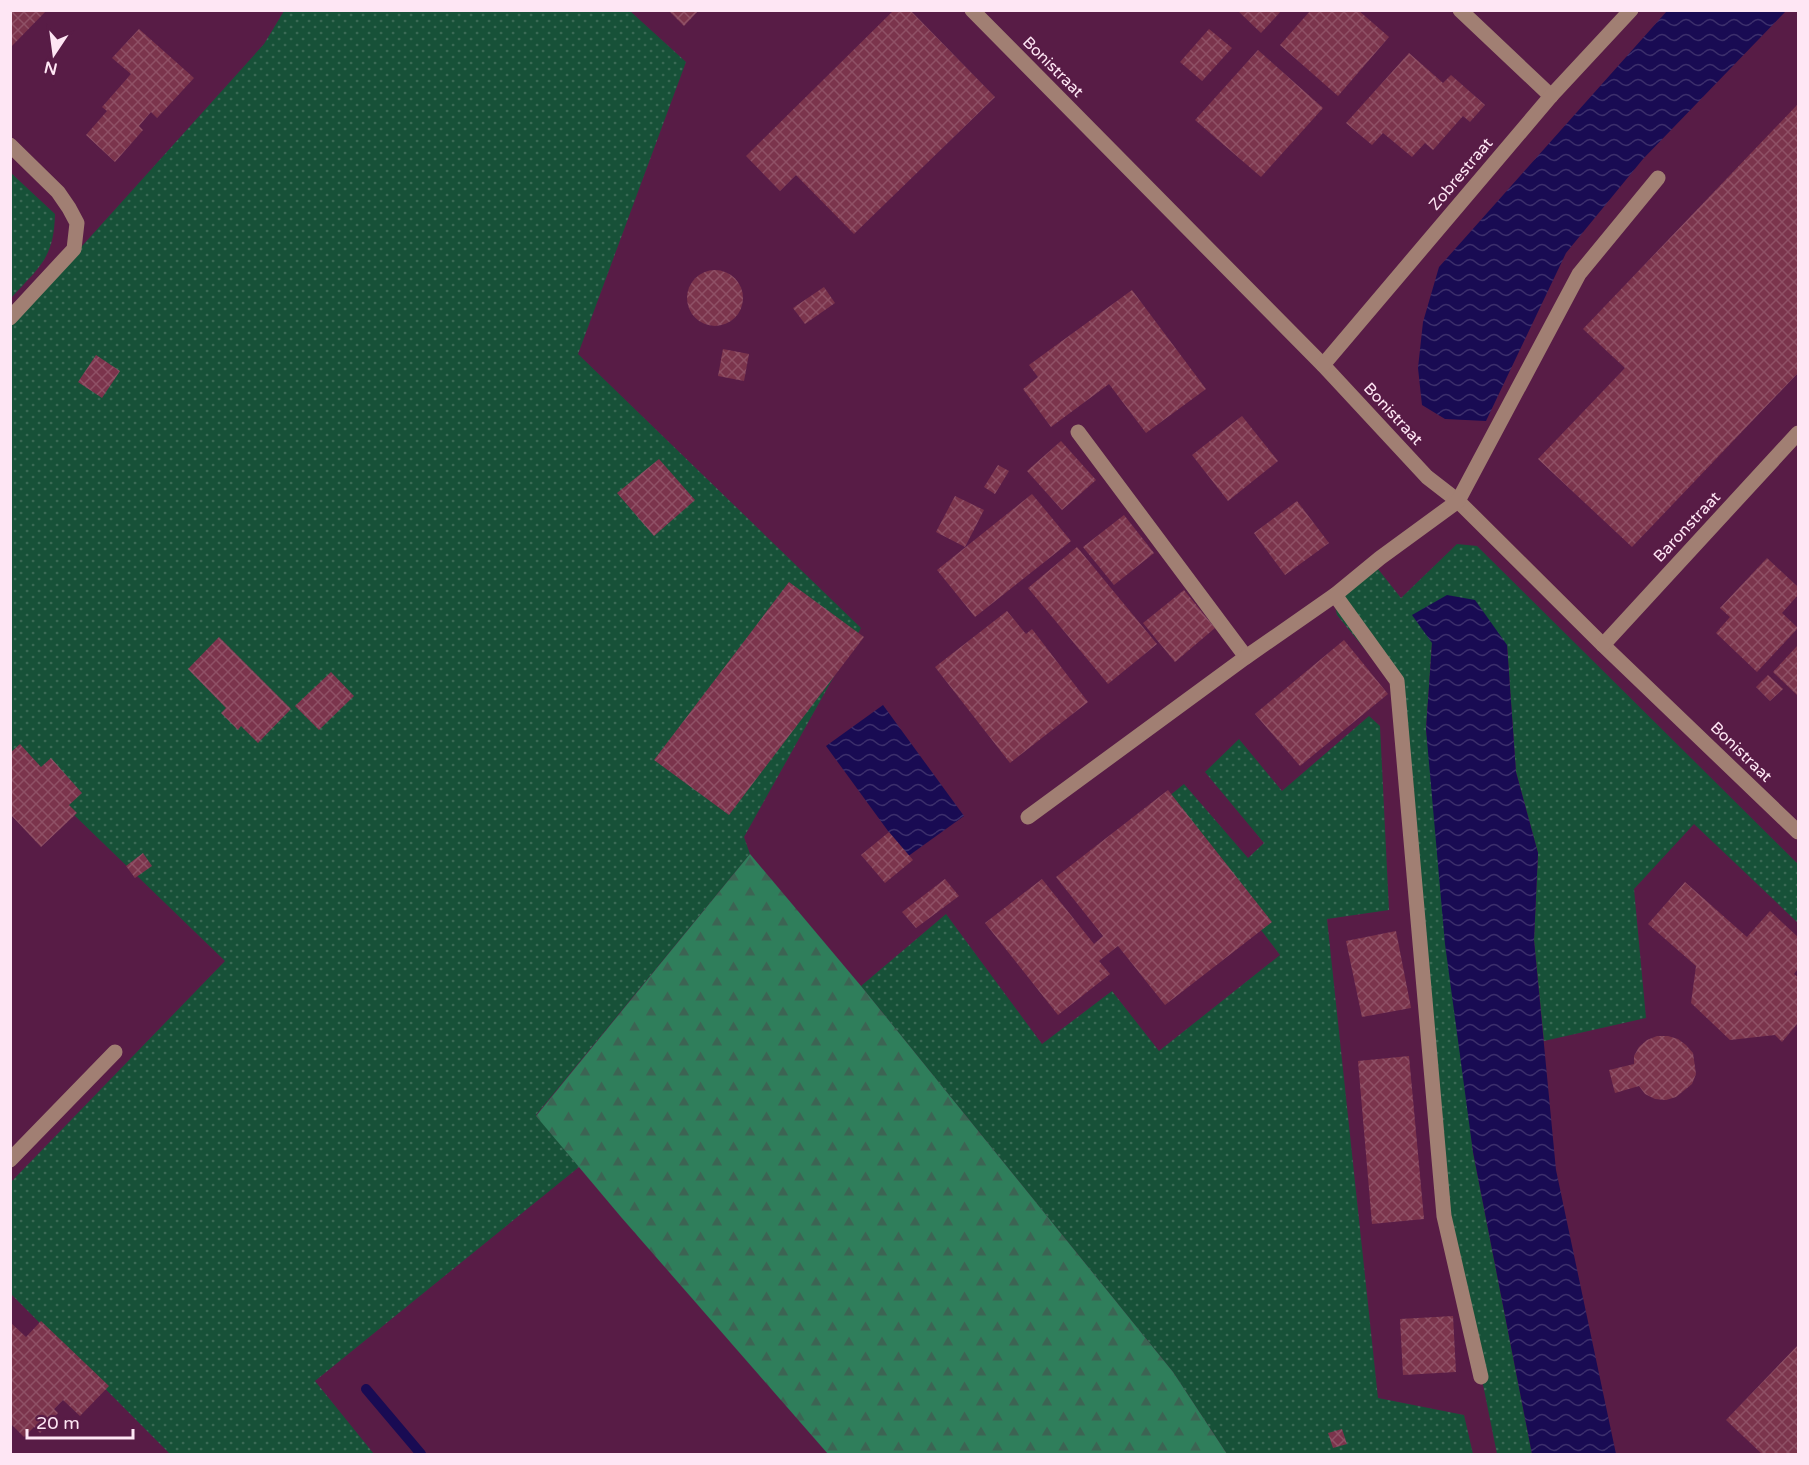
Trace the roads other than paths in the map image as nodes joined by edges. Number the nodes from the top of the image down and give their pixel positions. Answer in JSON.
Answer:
{"nodes":[{"id":1,"x":972,"y":10,"type":"edge"},
{"id":2,"x":1460,"y":10,"type":"edge"},
{"id":3,"x":1630,"y":10,"type":"edge"},
{"id":4,"x":1551,"y":96,"type":"junction"},
{"id":5,"x":10,"y":145,"type":"edge"},
{"id":6,"x":1658,"y":178,"type":"dead end"},
{"id":7,"x":10,"y":318,"type":"edge"},
{"id":8,"x":1323,"y":365,"type":"junction"},
{"id":9,"x":1078,"y":432,"type":"dead end"},
{"id":10,"x":1798,"y":433,"type":"edge"},
{"id":11,"x":1458,"y":501,"type":"junction"},
{"id":12,"x":1335,"y":595,"type":"junction"},
{"id":13,"x":1603,"y":645,"type":"junction"},
{"id":14,"x":1246,"y":657,"type":"junction"},
{"id":15,"x":1028,"y":817,"type":"dead end"},
{"id":16,"x":1798,"y":832,"type":"edge"},
{"id":17,"x":115,"y":1052,"type":"dead end"},
{"id":18,"x":10,"y":1160,"type":"edge"},
{"id":19,"x":1481,"y":1377,"type":"dead end"}],
"edges":[{"from":1,"to":8,"type":"street","name":"Bonistraat"},
{"from":2,"to":4,"type":"street"},
{"from":3,"to":4,"type":"street","name":"Zobrestraat"},
{"from":4,"to":8,"type":"street","name":"Zobrestraat"},
{"from":5,"to":7,"type":"street"},
{"from":6,"to":11,"type":"street"},
{"from":8,"to":11,"type":"street","name":"Bonistraat"},
{"from":9,"to":14,"type":"street"},
{"from":10,"to":13,"type":"street","name":"Baronstraat"},
{"from":11,"to":12,"type":"street"},
{"from":11,"to":13,"type":"street","name":"Bonistraat"},
{"from":12,"to":14,"type":"street"},
{"from":12,"to":19,"type":"street"},
{"from":13,"to":16,"type":"street","name":"Bonistraat"},
{"from":14,"to":15,"type":"street"},
{"from":17,"to":18,"type":"street"}]}
